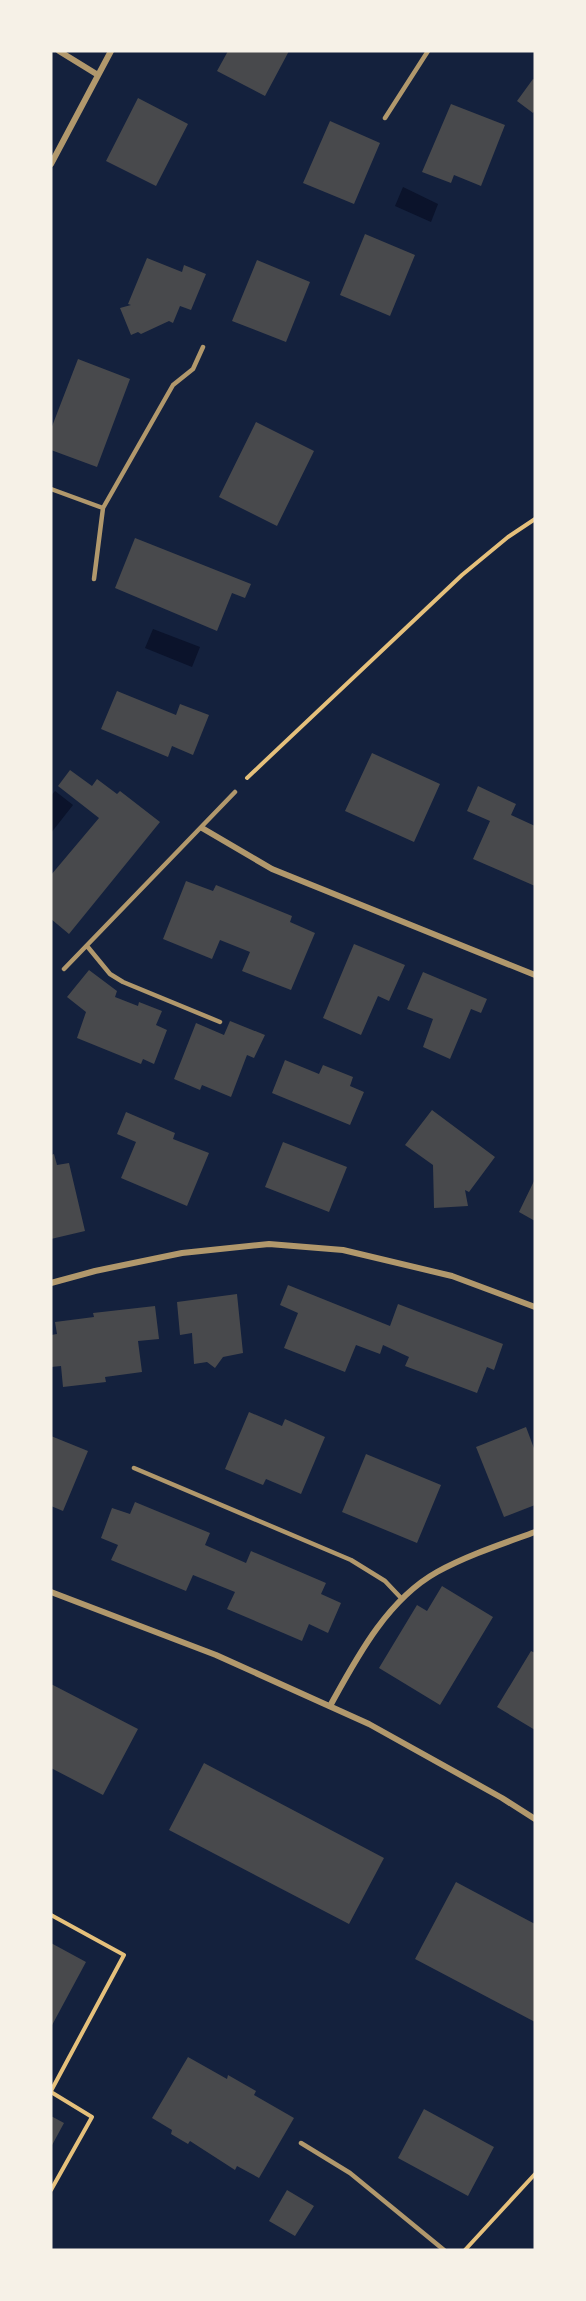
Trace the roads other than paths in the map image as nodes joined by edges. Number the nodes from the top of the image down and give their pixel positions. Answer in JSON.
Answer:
{"nodes":[{"id":1,"x":58,"y":51,"type":"edge"},
{"id":2,"x":111,"y":51,"type":"edge"},
{"id":3,"x":428,"y":51,"type":"edge"},
{"id":4,"x":98,"y":75,"type":"junction"},
{"id":5,"x":385,"y":118,"type":"dead end"},
{"id":6,"x":51,"y":164,"type":"edge"},
{"id":7,"x":203,"y":347,"type":"dead end"},
{"id":8,"x":51,"y":489,"type":"edge"},
{"id":9,"x":104,"y":508,"type":"junction"},
{"id":10,"x":94,"y":579,"type":"dead end"},
{"id":11,"x":235,"y":792,"type":"road end"},
{"id":12,"x":202,"y":828,"type":"junction"},
{"id":13,"x":87,"y":946,"type":"junction"},
{"id":14,"x":64,"y":969,"type":"dead end"},
{"id":15,"x":535,"y":975,"type":"edge"},
{"id":16,"x":220,"y":1022,"type":"dead end"},
{"id":17,"x":51,"y":1283,"type":"edge"},
{"id":18,"x":535,"y":1307,"type":"edge"},
{"id":19,"x":134,"y":1468,"type":"dead end"},
{"id":20,"x":535,"y":1533,"type":"edge"},
{"id":21,"x":51,"y":1592,"type":"edge"},
{"id":22,"x":402,"y":1599,"type":"junction"},
{"id":23,"x":330,"y":1706,"type":"junction"},
{"id":24,"x":535,"y":1819,"type":"edge"},
{"id":25,"x":301,"y":2143,"type":"dead end"},
{"id":26,"x":444,"y":2250,"type":"edge"}],
"edges":[{"from":1,"to":4,"type":"street"},
{"from":2,"to":4,"type":"street"},
{"from":3,"to":5,"type":"lane"},
{"from":4,"to":6,"type":"street"},
{"from":7,"to":9,"type":"lane"},
{"from":8,"to":9,"type":"lane"},
{"from":9,"to":10,"type":"lane"},
{"from":11,"to":12,"type":"lane"},
{"from":12,"to":13,"type":"lane"},
{"from":12,"to":15,"type":"street"},
{"from":13,"to":14,"type":"lane"},
{"from":13,"to":16,"type":"lane"},
{"from":17,"to":18,"type":"street"},
{"from":19,"to":22,"type":"lane"},
{"from":20,"to":22,"type":"street"},
{"from":21,"to":23,"type":"street"},
{"from":22,"to":23,"type":"street"},
{"from":23,"to":24,"type":"street"},
{"from":25,"to":26,"type":"lane"}]}
